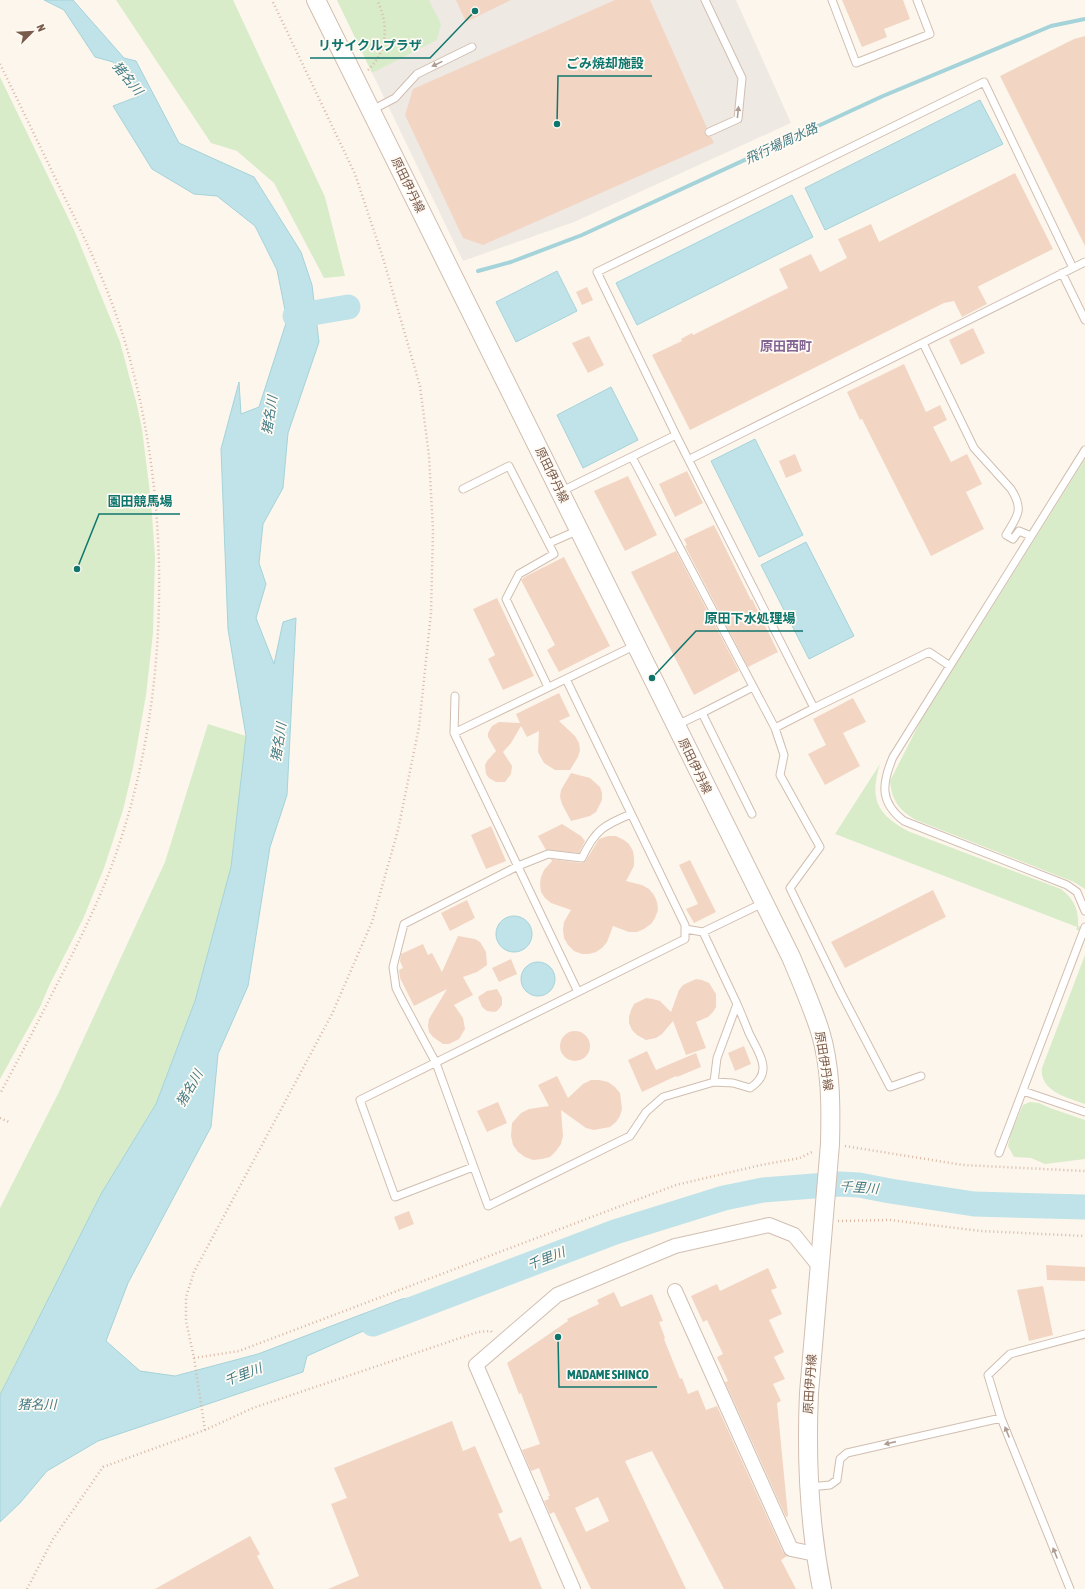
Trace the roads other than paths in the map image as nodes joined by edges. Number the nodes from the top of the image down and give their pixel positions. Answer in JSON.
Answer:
{"nodes":[{"id":1,"x":316,"y":0,"type":"edge"},
{"id":2,"x":705,"y":0,"type":"edge"},
{"id":3,"x":832,"y":0,"type":"edge"},
{"id":4,"x":917,"y":0,"type":"edge"},
{"id":5,"x":472,"y":48,"type":"dead end"},
{"id":6,"x":371,"y":110,"type":"junction"},
{"id":7,"x":709,"y":132,"type":"dead end"},
{"id":8,"x":1085,"y":262,"type":"edge"},
{"id":9,"x":1073,"y":268,"type":"junction"},
{"id":10,"x":1062,"y":273,"type":"junction"},
{"id":11,"x":1085,"y":320,"type":"edge"},
{"id":12,"x":923,"y":343,"type":"junction"},
{"id":13,"x":676,"y":435,"type":"junction"},
{"id":14,"x":1085,"y":450,"type":"edge"},
{"id":15,"x":632,"y":457,"type":"junction"},
{"id":16,"x":690,"y":459,"type":"junction"},
{"id":17,"x":463,"y":489,"type":"dead end"},
{"id":18,"x":560,"y":492,"type":"junction"},
{"id":19,"x":579,"y":530,"type":"junction"},
{"id":20,"x":1031,"y":536,"type":"junction"},
{"id":21,"x":549,"y":543,"type":"junction"},
{"id":22,"x":636,"y":645,"type":"junction"},
{"id":23,"x":950,"y":666,"type":"junction"},
{"id":24,"x":566,"y":679,"type":"junction"},
{"id":25,"x":548,"y":687,"type":"junction"},
{"id":26,"x":753,"y":687,"type":"junction"},
{"id":27,"x":455,"y":696,"type":"dead end"},
{"id":28,"x":814,"y":708,"type":"junction"},
{"id":29,"x":702,"y":713,"type":"junction"},
{"id":30,"x":676,"y":726,"type":"junction"},
{"id":31,"x":775,"y":728,"type":"junction"},
{"id":32,"x":454,"y":733,"type":"junction"},
{"id":33,"x":631,"y":814,"type":"junction"},
{"id":34,"x":752,"y":814,"type":"dead end"},
{"id":35,"x":518,"y":866,"type":"junction"},
{"id":36,"x":763,"y":903,"type":"junction"},
{"id":37,"x":1085,"y":912,"type":"edge"},
{"id":38,"x":1085,"y":927,"type":"edge"},
{"id":39,"x":685,"y":929,"type":"junction"},
{"id":40,"x":703,"y":932,"type":"junction"},
{"id":41,"x":578,"y":992,"type":"junction"},
{"id":42,"x":737,"y":1004,"type":"junction"},
{"id":43,"x":436,"y":1062,"type":"junction"},
{"id":44,"x":921,"y":1076,"type":"dead end"},
{"id":45,"x":714,"y":1082,"type":"junction"},
{"id":46,"x":1023,"y":1091,"type":"junction"},
{"id":47,"x":1085,"y":1112,"type":"edge"},
{"id":48,"x":999,"y":1153,"type":"dead end"},
{"id":49,"x":473,"y":1167,"type":"junction"},
{"id":50,"x":820,"y":1267,"type":"junction"},
{"id":51,"x":675,"y":1291,"type":"dead end"},
{"id":52,"x":1085,"y":1334,"type":"edge"},
{"id":53,"x":1001,"y":1418,"type":"junction"},
{"id":54,"x":809,"y":1487,"type":"junction"},
{"id":55,"x":815,"y":1554,"type":"junction"},
{"id":56,"x":573,"y":1589,"type":"edge"},
{"id":57,"x":822,"y":1589,"type":"edge"},
{"id":58,"x":1070,"y":1589,"type":"edge"}],
"edges":[{"from":1,"to":6,"type":"street","name":"原田伊丹線"},
{"from":7,"to":2,"type":"lane","one_way":true},
{"from":3,"to":4,"type":"lane"},
{"from":5,"to":6,"type":"lane","one_way":true},
{"from":6,"to":18,"type":"street","name":"原田伊丹線"},
{"from":8,"to":9,"type":"lane"},
{"from":9,"to":10,"type":"lane"},
{"from":9,"to":13,"type":"lane"},
{"from":10,"to":11,"type":"lane"},
{"from":10,"to":12,"type":"lane"},
{"from":12,"to":16,"type":"lane"},
{"from":12,"to":20,"type":"lane"},
{"from":13,"to":15,"type":"lane"},
{"from":13,"to":16,"type":"lane"},
{"from":14,"to":20,"type":"lane"},
{"from":15,"to":18,"type":"lane"},
{"from":15,"to":26,"type":"lane"},
{"from":16,"to":28,"type":"lane"},
{"from":17,"to":21,"type":"lane"},
{"from":18,"to":19,"type":"street","name":"原田伊丹線"},
{"from":19,"to":21,"type":"lane"},
{"from":19,"to":22,"type":"street","name":"原田伊丹線"},
{"from":20,"to":23,"type":"lane"},
{"from":21,"to":25,"type":"lane"},
{"from":22,"to":24,"type":"lane"},
{"from":22,"to":30,"type":"street","name":"原田伊丹線"},
{"from":23,"to":28,"type":"lane"},
{"from":23,"to":37,"type":"lane"},
{"from":24,"to":25,"type":"lane"},
{"from":24,"to":33,"type":"lane"},
{"from":25,"to":32,"type":"lane"},
{"from":26,"to":29,"type":"lane"},
{"from":26,"to":31,"type":"lane"},
{"from":27,"to":32,"type":"lane"},
{"from":28,"to":31,"type":"lane"},
{"from":29,"to":30,"type":"lane"},
{"from":29,"to":34,"type":"lane"},
{"from":30,"to":36,"type":"street","name":"原田伊丹線"},
{"from":31,"to":44,"type":"lane"},
{"from":32,"to":35,"type":"lane"},
{"from":33,"to":35,"type":"lane"},
{"from":33,"to":39,"type":"lane"},
{"from":35,"to":41,"type":"lane"},
{"from":35,"to":43,"type":"lane"},
{"from":36,"to":40,"type":"lane"},
{"from":36,"to":50,"type":"street","name":"原田伊丹線"},
{"from":38,"to":46,"type":"lane"},
{"from":39,"to":40,"type":"lane"},
{"from":39,"to":41,"type":"lane"},
{"from":40,"to":42,"type":"lane"},
{"from":41,"to":43,"type":"lane"},
{"from":42,"to":45,"type":"lane"},
{"from":42,"to":45,"type":"lane"},
{"from":43,"to":49,"type":"lane"},
{"from":43,"to":49,"type":"lane"},
{"from":45,"to":49,"type":"lane"},
{"from":46,"to":47,"type":"lane"},
{"from":46,"to":48,"type":"lane"},
{"from":50,"to":54,"type":"street","name":"原田伊丹線"},
{"from":50,"to":56,"type":"street"},
{"from":51,"to":55,"type":"street"},
{"from":52,"to":53,"type":"lane"},
{"from":53,"to":54,"type":"lane","one_way":true},
{"from":58,"to":53,"type":"lane","one_way":true},
{"from":54,"to":55,"type":"street","name":"原田伊丹線"},
{"from":55,"to":57,"type":"street","name":"原田伊丹線"}]}
